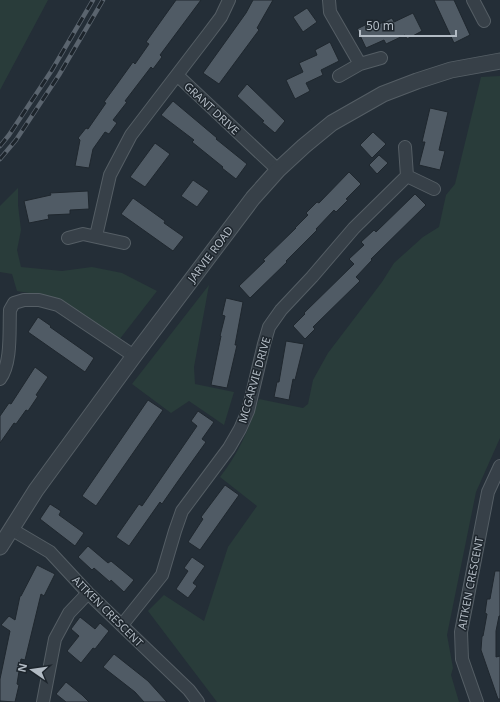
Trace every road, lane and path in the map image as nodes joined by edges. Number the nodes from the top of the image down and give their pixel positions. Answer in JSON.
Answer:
{"nodes":[{"id":1,"x":229,"y":0,"type":"edge"},
{"id":2,"x":330,"y":0,"type":"edge"},
{"id":3,"x":473,"y":0,"type":"edge"},
{"id":4,"x":484,"y":21,"type":"dead end"},
{"id":5,"x":381,"y":58,"type":"dead end"},
{"id":6,"x":500,"y":61,"type":"edge"},
{"id":7,"x":360,"y":64,"type":"junction"},
{"id":8,"x":177,"y":75,"type":"junction"},
{"id":9,"x":339,"y":76,"type":"dead end"},
{"id":10,"x":405,"y":147,"type":"dead end"},
{"id":11,"x":278,"y":170,"type":"junction"},
{"id":12,"x":407,"y":176,"type":"junction"},
{"id":13,"x":434,"y":189,"type":"dead end"},
{"id":14,"x":96,"y":236,"type":"junction"},
{"id":15,"x":68,"y":238,"type":"dead end"},
{"id":16,"x":124,"y":243,"type":"dead end"},
{"id":17,"x":134,"y":356,"type":"junction"},
{"id":18,"x":0,"y":379,"type":"edge"},
{"id":19,"x":500,"y":466,"type":"edge"},
{"id":20,"x":11,"y":529,"type":"junction"},
{"id":21,"x":0,"y":547,"type":"edge"},
{"id":22,"x":88,"y":593,"type":"junction"},
{"id":23,"x":122,"y":625,"type":"junction"},
{"id":24,"x":43,"y":702,"type":"edge"},
{"id":25,"x":198,"y":702,"type":"edge"},
{"id":26,"x":477,"y":702,"type":"edge"}],
"edges":[{"from":1,"to":8,"type":"street","name":"GRANT DRIVE"},
{"from":2,"to":7,"type":"street"},
{"from":3,"to":4,"type":"street"},
{"from":5,"to":7,"type":"street"},
{"from":6,"to":11,"type":"street","name":"JARVIE ROAD"},
{"from":7,"to":9,"type":"street"},
{"from":8,"to":11,"type":"street","name":"GRANT DRIVE"},
{"from":8,"to":14,"type":"street"},
{"from":10,"to":12,"type":"street"},
{"from":11,"to":17,"type":"street","name":"JARVIE ROAD"},
{"from":12,"to":13,"type":"street"},
{"from":12,"to":23,"type":"street","name":"MCGARVIE DRIVE"},
{"from":14,"to":15,"type":"street"},
{"from":14,"to":16,"type":"street"},
{"from":17,"to":18,"type":"street"},
{"from":17,"to":20,"type":"street","name":"JARVIE ROAD"},
{"from":19,"to":26,"type":"street","name":"AITKEN CRESCENT"},
{"from":20,"to":21,"type":"street","name":"JARVIE ROAD"},
{"from":20,"to":22,"type":"street","name":"AITKEN CRESCENT"},
{"from":22,"to":23,"type":"street","name":"AITKEN CRESCENT"},
{"from":22,"to":24,"type":"street"},
{"from":23,"to":25,"type":"street","name":"AITKEN CRESCENT"}]}
